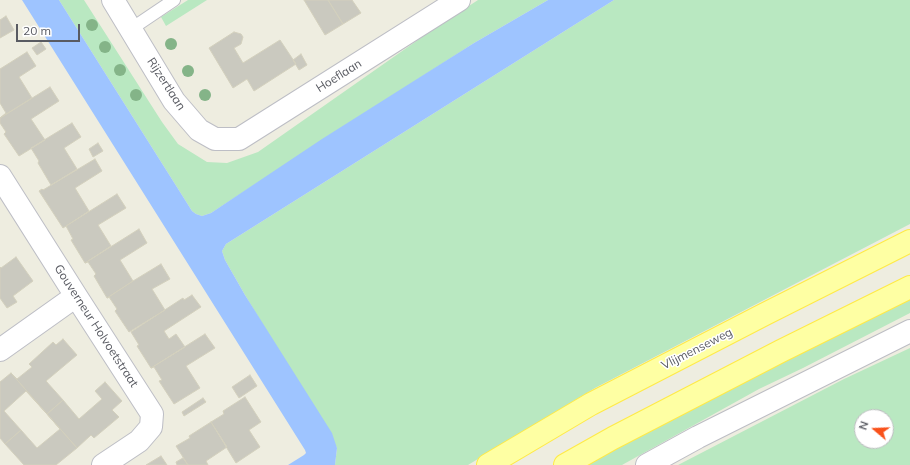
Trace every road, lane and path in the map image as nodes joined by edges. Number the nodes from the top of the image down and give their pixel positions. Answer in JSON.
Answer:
{"nodes":[{"id":1,"x":113,"y":0,"type":"edge"},
{"id":2,"x":174,"y":0,"type":"edge"},
{"id":3,"x":459,"y":0,"type":"edge"},
{"id":4,"x":131,"y":29,"type":"junction"},
{"id":5,"x":215,"y":139,"type":"joint"},
{"id":6,"x":0,"y":176,"type":"edge"},
{"id":7,"x":910,"y":241,"type":"edge"},
{"id":8,"x":910,"y":287,"type":"edge"},
{"id":9,"x":76,"y":296,"type":"junction"},
{"id":10,"x":910,"y":332,"type":"edge"},
{"id":11,"x":0,"y":350,"type":"edge"},
{"id":12,"x":104,"y":465,"type":"edge"},
{"id":13,"x":488,"y":465,"type":"edge"},
{"id":14,"x":565,"y":465,"type":"edge"},
{"id":15,"x":648,"y":465,"type":"edge"}],
"edges":[{"from":1,"to":4,"type":"street","name":"Rijzertlaan"},
{"from":2,"to":4,"type":"lane"},
{"from":3,"to":5,"type":"street","name":"Hoeflaan"},
{"from":4,"to":5,"type":"street","name":"Rijzertlaan"},
{"from":6,"to":9,"type":"street","name":"Gouverneur Holvoetstraat"},
{"from":7,"to":13,"type":"main road","name":"Vlijmenseweg"},
{"from":8,"to":14,"type":"main road"},
{"from":9,"to":11,"type":"street"},
{"from":9,"to":12,"type":"street","name":"Gouverneur Holvoetstraat"},
{"from":10,"to":15,"type":"street"}]}
